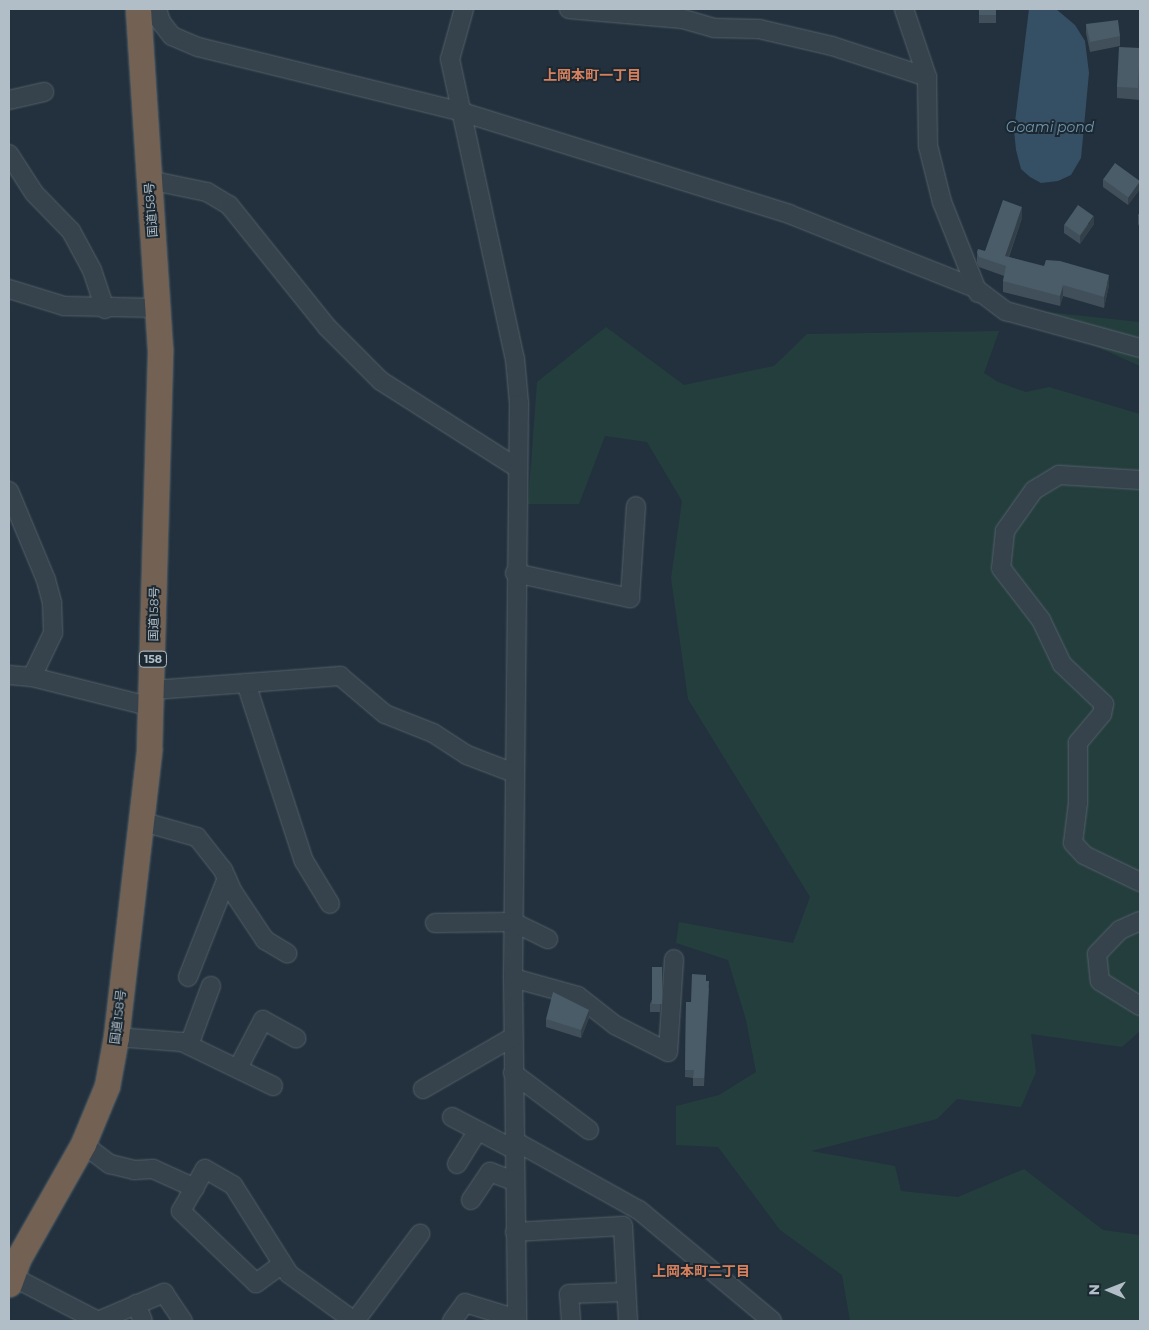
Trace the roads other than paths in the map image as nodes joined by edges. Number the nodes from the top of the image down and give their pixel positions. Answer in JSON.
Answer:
{"nodes":[{"id":1,"x":138,"y":9,"type":"edge"},
{"id":2,"x":157,"y":9,"type":"edge"},
{"id":3,"x":464,"y":9,"type":"edge"},
{"id":4,"x":569,"y":9,"type":"edge"},
{"id":5,"x":904,"y":9,"type":"edge"},
{"id":6,"x":927,"y":77,"type":"junction"},
{"id":7,"x":44,"y":92,"type":"dead end"},
{"id":8,"x":9,"y":100,"type":"edge"},
{"id":9,"x":462,"y":112,"type":"junction"},
{"id":10,"x":9,"y":154,"type":"edge"},
{"id":11,"x":149,"y":180,"type":"junction"},
{"id":12,"x":9,"y":288,"type":"edge"},
{"id":13,"x":976,"y":288,"type":"junction"},
{"id":14,"x":158,"y":308,"type":"junction"},
{"id":15,"x":105,"y":309,"type":"junction"},
{"id":16,"x":1002,"y":322,"type":"dead end"},
{"id":17,"x":1140,"y":348,"type":"edge"},
{"id":18,"x":516,"y":467,"type":"junction"},
{"id":19,"x":1140,"y":480,"type":"edge"},
{"id":20,"x":9,"y":491,"type":"edge"},
{"id":21,"x":636,"y":506,"type":"dead end"},
{"id":22,"x":515,"y":573,"type":"junction"},
{"id":23,"x":9,"y":675,"type":"edge"},
{"id":24,"x":32,"y":677,"type":"junction"},
{"id":25,"x":246,"y":683,"type":"junction"},
{"id":26,"x":152,"y":698,"type":"junction"},
{"id":27,"x":514,"y":773,"type":"junction"},
{"id":28,"x":140,"y":821,"type":"junction"},
{"id":29,"x":227,"y":878,"type":"junction"},
{"id":30,"x":1140,"y":882,"type":"edge"},
{"id":31,"x":330,"y":904,"type":"dead end"},
{"id":32,"x":1140,"y":921,"type":"edge"},
{"id":33,"x":513,"y":922,"type":"junction"},
{"id":34,"x":435,"y":923,"type":"dead end"},
{"id":35,"x":548,"y":939,"type":"dead end"},
{"id":36,"x":287,"y":953,"type":"dead end"},
{"id":37,"x":674,"y":960,"type":"dead end"},
{"id":38,"x":513,"y":978,"type":"junction"},
{"id":39,"x":1140,"y":1006,"type":"edge"},
{"id":40,"x":116,"y":1037,"type":"junction"},
{"id":41,"x":513,"y":1037,"type":"junction"},
{"id":42,"x":296,"y":1038,"type":"dead end"},
{"id":43,"x":189,"y":1045,"type":"junction"},
{"id":44,"x":238,"y":1068,"type":"junction"},
{"id":45,"x":513,"y":1073,"type":"junction"},
{"id":46,"x":273,"y":1086,"type":"dead end"},
{"id":47,"x":424,"y":1089,"type":"dead end"},
{"id":48,"x":452,"y":1118,"type":"dead end"},
{"id":49,"x":589,"y":1130,"type":"dead end"},
{"id":50,"x":478,"y":1132,"type":"junction"},
{"id":51,"x":83,"y":1144,"type":"junction"},
{"id":52,"x":513,"y":1145,"type":"junction"},
{"id":53,"x":458,"y":1164,"type":"dead end"},
{"id":54,"x":513,"y":1181,"type":"junction"},
{"id":55,"x":195,"y":1188,"type":"junction"},
{"id":56,"x":471,"y":1200,"type":"dead end"},
{"id":57,"x":515,"y":1232,"type":"junction"},
{"id":58,"x":420,"y":1234,"type":"dead end"},
{"id":59,"x":281,"y":1265,"type":"junction"},
{"id":60,"x":10,"y":1280,"type":"edge"},
{"id":61,"x":626,"y":1292,"type":"junction"},
{"id":62,"x":136,"y":1304,"type":"junction"},
{"id":63,"x":762,"y":1318,"type":"edge"},
{"id":64,"x":517,"y":1320,"type":"edge"},
{"id":65,"x":98,"y":1321,"type":"edge"},
{"id":66,"x":143,"y":1321,"type":"edge"},
{"id":67,"x":183,"y":1321,"type":"edge"},
{"id":68,"x":355,"y":1321,"type":"edge"},
{"id":69,"x":452,"y":1321,"type":"edge"},
{"id":70,"x":570,"y":1321,"type":"edge"},
{"id":71,"x":628,"y":1321,"type":"edge"}],
"edges":[{"from":1,"to":11,"type":"highway","name":"国道158号","number":"158"},
{"from":2,"to":9,"type":"street"},
{"from":3,"to":9,"type":"street"},
{"from":4,"to":6,"type":"street"},
{"from":5,"to":6,"type":"street"},
{"from":6,"to":13,"type":"street"},
{"from":7,"to":8,"type":"street"},
{"from":9,"to":13,"type":"street"},
{"from":9,"to":18,"type":"street"},
{"from":10,"to":15,"type":"street"},
{"from":11,"to":14,"type":"highway","name":"国道158号","number":"158"},
{"from":11,"to":18,"type":"street"},
{"from":12,"to":15,"type":"street"},
{"from":13,"to":16,"type":"street"},
{"from":13,"to":17,"type":"street"},
{"from":14,"to":15,"type":"street"},
{"from":14,"to":26,"type":"highway","name":"国道158号","number":"158"},
{"from":18,"to":22,"type":"street"},
{"from":19,"to":30,"type":"street"},
{"from":20,"to":24,"type":"street"},
{"from":21,"to":22,"type":"street"},
{"from":22,"to":27,"type":"street"},
{"from":23,"to":24,"type":"street"},
{"from":24,"to":26,"type":"street"},
{"from":25,"to":26,"type":"street"},
{"from":25,"to":27,"type":"street"},
{"from":25,"to":31,"type":"street"},
{"from":26,"to":28,"type":"highway","name":"国道158号","number":"158"},
{"from":27,"to":33,"type":"street"},
{"from":28,"to":29,"type":"street"},
{"from":28,"to":40,"type":"highway","name":"国道158号","number":"158"},
{"from":29,"to":36,"type":"street"},
{"from":29,"to":43,"type":"street"},
{"from":32,"to":39,"type":"street"},
{"from":33,"to":34,"type":"street"},
{"from":33,"to":35,"type":"street"},
{"from":33,"to":38,"type":"street"},
{"from":37,"to":38,"type":"street"},
{"from":38,"to":41,"type":"street"},
{"from":40,"to":43,"type":"street"},
{"from":40,"to":51,"type":"highway","name":"国道158号","number":"158"},
{"from":41,"to":45,"type":"street"},
{"from":41,"to":47,"type":"street"},
{"from":42,"to":44,"type":"street"},
{"from":43,"to":44,"type":"street"},
{"from":44,"to":46,"type":"street"},
{"from":45,"to":49,"type":"street"},
{"from":45,"to":52,"type":"street"},
{"from":48,"to":50,"type":"street"},
{"from":50,"to":52,"type":"street"},
{"from":50,"to":53,"type":"street"},
{"from":51,"to":55,"type":"street"},
{"from":51,"to":60,"type":"highway","name":"国道158号","number":"158"},
{"from":52,"to":54,"type":"street"},
{"from":52,"to":63,"type":"street"},
{"from":54,"to":56,"type":"street"},
{"from":54,"to":57,"type":"street"},
{"from":55,"to":59,"type":"street"},
{"from":55,"to":59,"type":"street"},
{"from":57,"to":61,"type":"street"},
{"from":57,"to":64,"type":"street"},
{"from":58,"to":68,"type":"street"},
{"from":59,"to":68,"type":"street"},
{"from":60,"to":65,"type":"street"},
{"from":61,"to":70,"type":"street"},
{"from":61,"to":71,"type":"street"},
{"from":62,"to":65,"type":"street"},
{"from":62,"to":66,"type":"street"},
{"from":62,"to":67,"type":"street"},
{"from":64,"to":69,"type":"street"}]}
